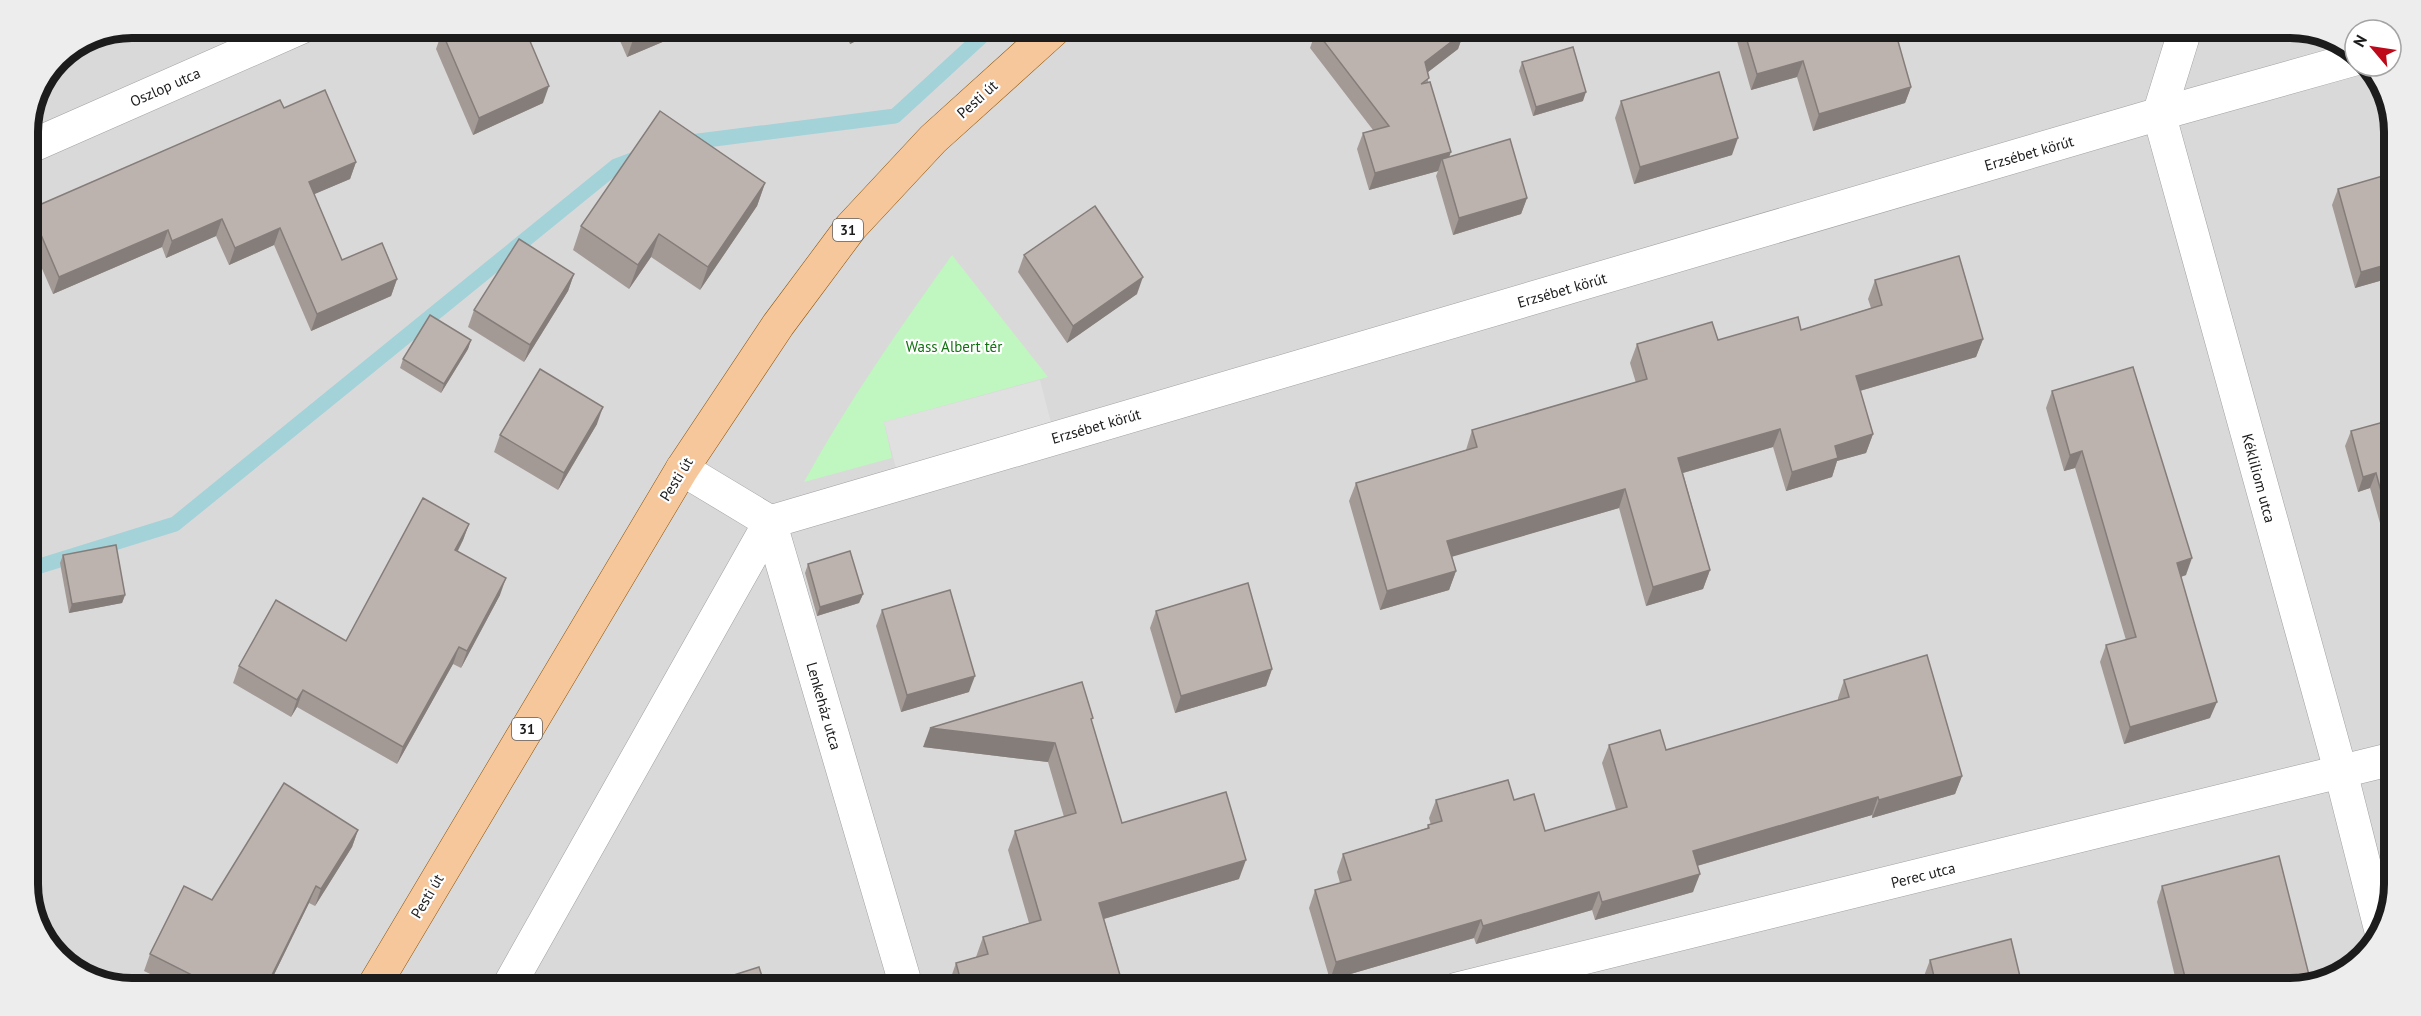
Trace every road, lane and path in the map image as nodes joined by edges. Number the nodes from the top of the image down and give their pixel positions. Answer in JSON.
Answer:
{"nodes":[{"id":1,"x":277,"y":38,"type":"edge"},
{"id":2,"x":1045,"y":38,"type":"edge"},
{"id":3,"x":2183,"y":38,"type":"edge"},
{"id":4,"x":2343,"y":62,"type":"edge"},
{"id":5,"x":2159,"y":114,"type":"junction"},
{"id":6,"x":38,"y":143,"type":"edge"},
{"id":7,"x":681,"y":469,"type":"junction"},
{"id":8,"x":770,"y":522,"type":"junction"},
{"id":9,"x":2384,"y":761,"type":"edge"},
{"id":10,"x":2341,"y":773,"type":"junction"},
{"id":11,"x":2377,"y":916,"type":"edge"},
{"id":12,"x":379,"y":978,"type":"edge"},
{"id":13,"x":513,"y":978,"type":"edge"},
{"id":14,"x":904,"y":978,"type":"edge"},
{"id":15,"x":1502,"y":978,"type":"edge"}],
"edges":[{"from":1,"to":6,"type":"street","name":"Oszlop utca"},
{"from":2,"to":7,"type":"main road","name":"Pesti út","number":"31"},
{"from":3,"to":5,"type":"street"},
{"from":4,"to":5,"type":"street","name":"Erzsébet körút"},
{"from":5,"to":8,"type":"street","name":"Erzsébet körút"},
{"from":5,"to":10,"type":"street","name":"Kékliliom utca"},
{"from":7,"to":8,"type":"street"},
{"from":7,"to":12,"type":"main road","name":"Pesti út","number":"31"},
{"from":8,"to":13,"type":"street"},
{"from":8,"to":14,"type":"street","name":"Lenkeház utca"},
{"from":9,"to":10,"type":"street","name":"Perec utca"},
{"from":10,"to":11,"type":"street","name":"Kékliliom utca"},
{"from":10,"to":15,"type":"street","name":"Perec utca"}]}
